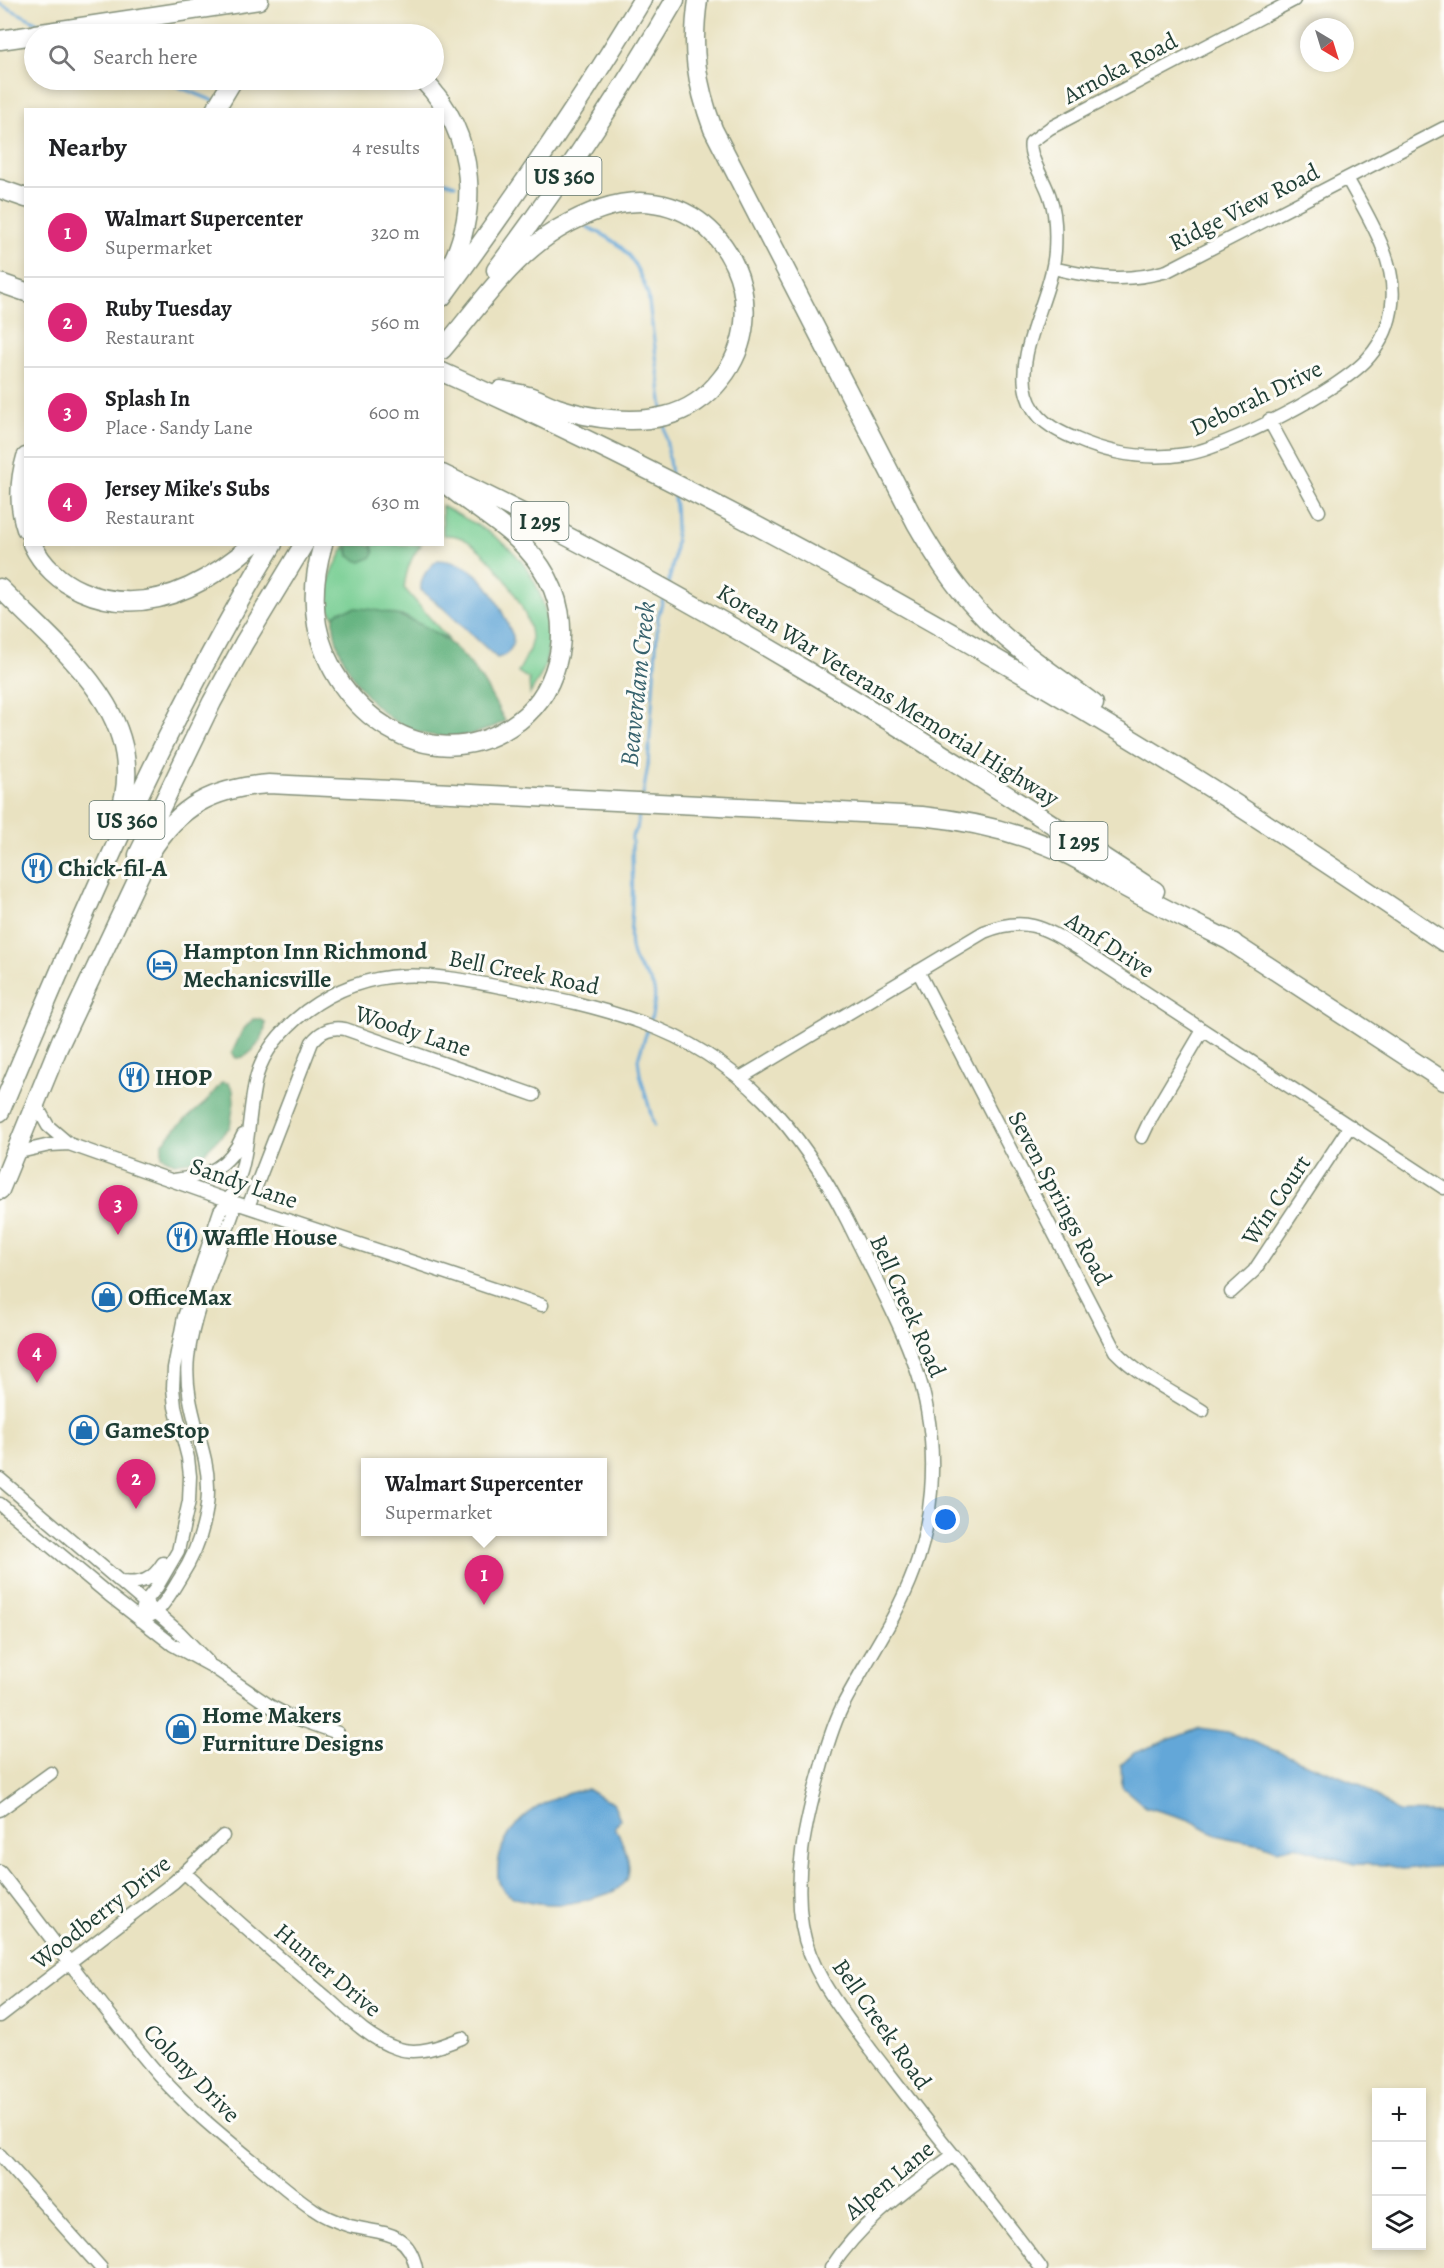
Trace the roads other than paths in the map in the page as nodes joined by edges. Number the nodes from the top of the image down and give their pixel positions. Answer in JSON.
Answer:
{"nodes":[{"id":1,"x":259,"y":0,"type":"edge"},
{"id":2,"x":642,"y":0,"type":"edge"},
{"id":3,"x":675,"y":0,"type":"edge"},
{"id":4,"x":698,"y":0,"type":"edge"},
{"id":5,"x":1294,"y":0,"type":"edge"},
{"id":6,"x":100,"y":24,"type":"edge"},
{"id":7,"x":24,"y":37,"type":"edge"},
{"id":8,"x":0,"y":40,"type":"edge"},
{"id":9,"x":227,"y":90,"type":"edge"},
{"id":10,"x":432,"y":90,"type":"edge"},
{"id":11,"x":216,"y":108,"type":"edge"},
{"id":12,"x":1444,"y":128,"type":"edge"},
{"id":13,"x":1031,"y":142,"type":"joint"},
{"id":14,"x":1347,"y":178,"type":"junction"},
{"id":15,"x":0,"y":189,"type":"edge"},
{"id":16,"x":24,"y":197,"type":"edge"},
{"id":17,"x":1053,"y":268,"type":"junction"},
{"id":18,"x":444,"y":278,"type":"edge"},
{"id":19,"x":0,"y":283,"type":"edge"},
{"id":20,"x":24,"y":291,"type":"edge"},
{"id":21,"x":444,"y":294,"type":"edge"},
{"id":22,"x":444,"y":341,"type":"edge"},
{"id":23,"x":444,"y":348,"type":"edge"},
{"id":24,"x":444,"y":373,"type":"edge"},
{"id":25,"x":468,"y":383,"type":"junction"},
{"id":26,"x":1269,"y":420,"type":"junction"},
{"id":27,"x":24,"y":468,"type":"edge"},
{"id":28,"x":444,"y":475,"type":"edge"},
{"id":29,"x":444,"y":483,"type":"edge"},
{"id":30,"x":1319,"y":511,"type":"dead end"},
{"id":31,"x":24,"y":520,"type":"edge"},
{"id":32,"x":33,"y":546,"type":"edge"},
{"id":33,"x":250,"y":546,"type":"edge"},
{"id":34,"x":272,"y":546,"type":"edge"},
{"id":35,"x":303,"y":546,"type":"edge"},
{"id":36,"x":322,"y":546,"type":"edge"},
{"id":37,"x":0,"y":588,"type":"edge"},
{"id":38,"x":1180,"y":768,"type":"junction"},
{"id":39,"x":1444,"y":942,"type":"edge"},
{"id":40,"x":1234,"y":943,"type":"junction"},
{"id":41,"x":918,"y":970,"type":"junction"},
{"id":42,"x":57,"y":976,"type":"junction"},
{"id":43,"x":1203,"y":1030,"type":"junction"},
{"id":44,"x":58,"y":1048,"type":"junction"},
{"id":45,"x":740,"y":1078,"type":"junction"},
{"id":46,"x":1444,"y":1081,"type":"edge"},
{"id":47,"x":534,"y":1095,"type":"dead end"},
{"id":48,"x":35,"y":1103,"type":"junction"},
{"id":49,"x":0,"y":1112,"type":"edge"},
{"id":50,"x":249,"y":1120,"type":"junction"},
{"id":51,"x":1350,"y":1126,"type":"junction"},
{"id":52,"x":1142,"y":1137,"type":"dead end"},
{"id":53,"x":69,"y":1144,"type":"junction"},
{"id":54,"x":15,"y":1154,"type":"junction"},
{"id":55,"x":170,"y":1180,"type":"junction"},
{"id":56,"x":1444,"y":1188,"type":"edge"},
{"id":57,"x":0,"y":1190,"type":"edge"},
{"id":58,"x":230,"y":1201,"type":"junction"},
{"id":59,"x":248,"y":1207,"type":"junction"},
{"id":60,"x":1231,"y":1292,"type":"dead end"},
{"id":61,"x":542,"y":1305,"type":"dead end"},
{"id":62,"x":1203,"y":1411,"type":"dead end"},
{"id":63,"x":0,"y":1479,"type":"edge"},
{"id":64,"x":0,"y":1504,"type":"edge"},
{"id":65,"x":182,"y":1534,"type":"junction"},
{"id":66,"x":120,"y":1582,"type":"junction"},
{"id":67,"x":144,"y":1603,"type":"junction"},
{"id":68,"x":155,"y":1613,"type":"junction"},
{"id":69,"x":140,"y":1620,"type":"junction"},
{"id":70,"x":213,"y":1667,"type":"junction"},
{"id":71,"x":338,"y":1733,"type":"dead end"},
{"id":72,"x":51,"y":1773,"type":"dead end"},
{"id":73,"x":0,"y":1810,"type":"edge"},
{"id":74,"x":223,"y":1836,"type":"dead end"},
{"id":75,"x":0,"y":1872,"type":"edge"},
{"id":76,"x":185,"y":1873,"type":"junction"},
{"id":77,"x":71,"y":1962,"type":"junction"},
{"id":78,"x":0,"y":2016,"type":"edge"},
{"id":79,"x":462,"y":2038,"type":"dead end"},
{"id":80,"x":0,"y":2155,"type":"edge"},
{"id":81,"x":953,"y":2155,"type":"junction"},
{"id":82,"x":100,"y":2268,"type":"edge"},
{"id":83,"x":416,"y":2268,"type":"edge"},
{"id":84,"x":831,"y":2268,"type":"edge"},
{"id":85,"x":1041,"y":2268,"type":"edge"}],
"edges":[{"from":1,"to":6,"type":"highway"},
{"from":2,"to":21,"type":"highway","number":"US 360"},
{"from":3,"to":22,"type":"highway","number":"US 360"},
{"from":4,"to":38,"type":"highway"},
{"from":5,"to":13,"type":"street","name":"Arnoka Road"},
{"from":7,"to":8,"type":"highway"},
{"from":9,"to":11,"type":"highway"},
{"from":10,"to":18,"type":"highway"},
{"from":12,"to":14,"type":"street","name":"Ridge View Road"},
{"from":13,"to":17,"type":"street","name":"Deborah Drive"},
{"from":14,"to":17,"type":"street","name":"Ridge View Road"},
{"from":14,"to":26,"type":"street","name":"Deborah Drive"},
{"from":15,"to":16,"type":"highway"},
{"from":17,"to":26,"type":"street","name":"Deborah Drive"},
{"from":19,"to":20,"type":"highway"},
{"from":23,"to":25,"type":"highway"},
{"from":24,"to":25,"type":"highway"},
{"from":25,"to":38,"type":"highway"},
{"from":26,"to":30,"type":"street"},
{"from":27,"to":31,"type":"highway"},
{"from":28,"to":40,"type":"highway","name":"Korean War Veterans Memorial Highway","number":"I 295"},
{"from":29,"to":36,"type":"highway"},
{"from":32,"to":33,"type":"highway"},
{"from":34,"to":42,"type":"highway","number":"US 360"},
{"from":35,"to":44,"type":"highway","number":"US 360"},
{"from":37,"to":42,"type":"highway"},
{"from":38,"to":39,"type":"highway"},
{"from":40,"to":44,"type":"highway"},
{"from":40,"to":46,"type":"highway","name":"Korean War Veterans Memorial Highway","number":"I 295"},
{"from":41,"to":43,"type":"street","name":"Amf Drive"},
{"from":41,"to":45,"type":"street","name":"Amf Drive"},
{"from":41,"to":62,"type":"street","name":"Seven Springs Road"},
{"from":42,"to":49,"type":"highway","number":"US 360"},
{"from":43,"to":51,"type":"street","name":"Amf Drive"},
{"from":43,"to":52,"type":"street"},
{"from":44,"to":48,"type":"highway","number":"US 360"},
{"from":45,"to":50,"type":"street","name":"Bell Creek Road"},
{"from":45,"to":81,"type":"street","name":"Bell Creek Road"},
{"from":47,"to":59,"type":"street","name":"Woody Lane"},
{"from":48,"to":53,"type":"street","name":"Sandy Lane"},
{"from":48,"to":54,"type":"highway","number":"US 360"},
{"from":50,"to":55,"type":"street"},
{"from":50,"to":58,"type":"street","name":"Bell Creek Road"},
{"from":51,"to":56,"type":"street","name":"Amf Drive"},
{"from":51,"to":60,"type":"street","name":"Win Court"},
{"from":53,"to":54,"type":"street","name":"Sandy Lane"},
{"from":53,"to":55,"type":"street","name":"Sandy Lane"},
{"from":54,"to":57,"type":"highway","number":"US 360"},
{"from":55,"to":58,"type":"street","name":"Sandy Lane"},
{"from":58,"to":59,"type":"street","name":"Sandy Lane"},
{"from":58,"to":65,"type":"street","name":"Bell Creek Road"},
{"from":58,"to":68,"type":"street","name":"Bell Creek Road"},
{"from":59,"to":61,"type":"street","name":"Sandy Lane"},
{"from":63,"to":66,"type":"street"},
{"from":64,"to":69,"type":"street"},
{"from":65,"to":66,"type":"street"},
{"from":65,"to":67,"type":"street","name":"Bell Creek Road"},
{"from":66,"to":67,"type":"street"},
{"from":67,"to":68,"type":"street"},
{"from":67,"to":69,"type":"street","name":"Bell Creek Road"},
{"from":68,"to":69,"type":"street"},
{"from":68,"to":70,"type":"street"},
{"from":69,"to":70,"type":"street"},
{"from":70,"to":71,"type":"street"},
{"from":72,"to":73,"type":"street"},
{"from":74,"to":76,"type":"street","name":"Woodberry Drive"},
{"from":75,"to":77,"type":"street","name":"Colony Drive"},
{"from":76,"to":77,"type":"street","name":"Woodberry Drive"},
{"from":76,"to":79,"type":"street","name":"Hunter Drive"},
{"from":77,"to":78,"type":"street","name":"Woodberry Drive"},
{"from":77,"to":83,"type":"street","name":"Colony Drive"},
{"from":80,"to":82,"type":"street"},
{"from":81,"to":84,"type":"street","name":"Alpen Lane"},
{"from":81,"to":85,"type":"street","name":"Bell Creek Road"}]}
